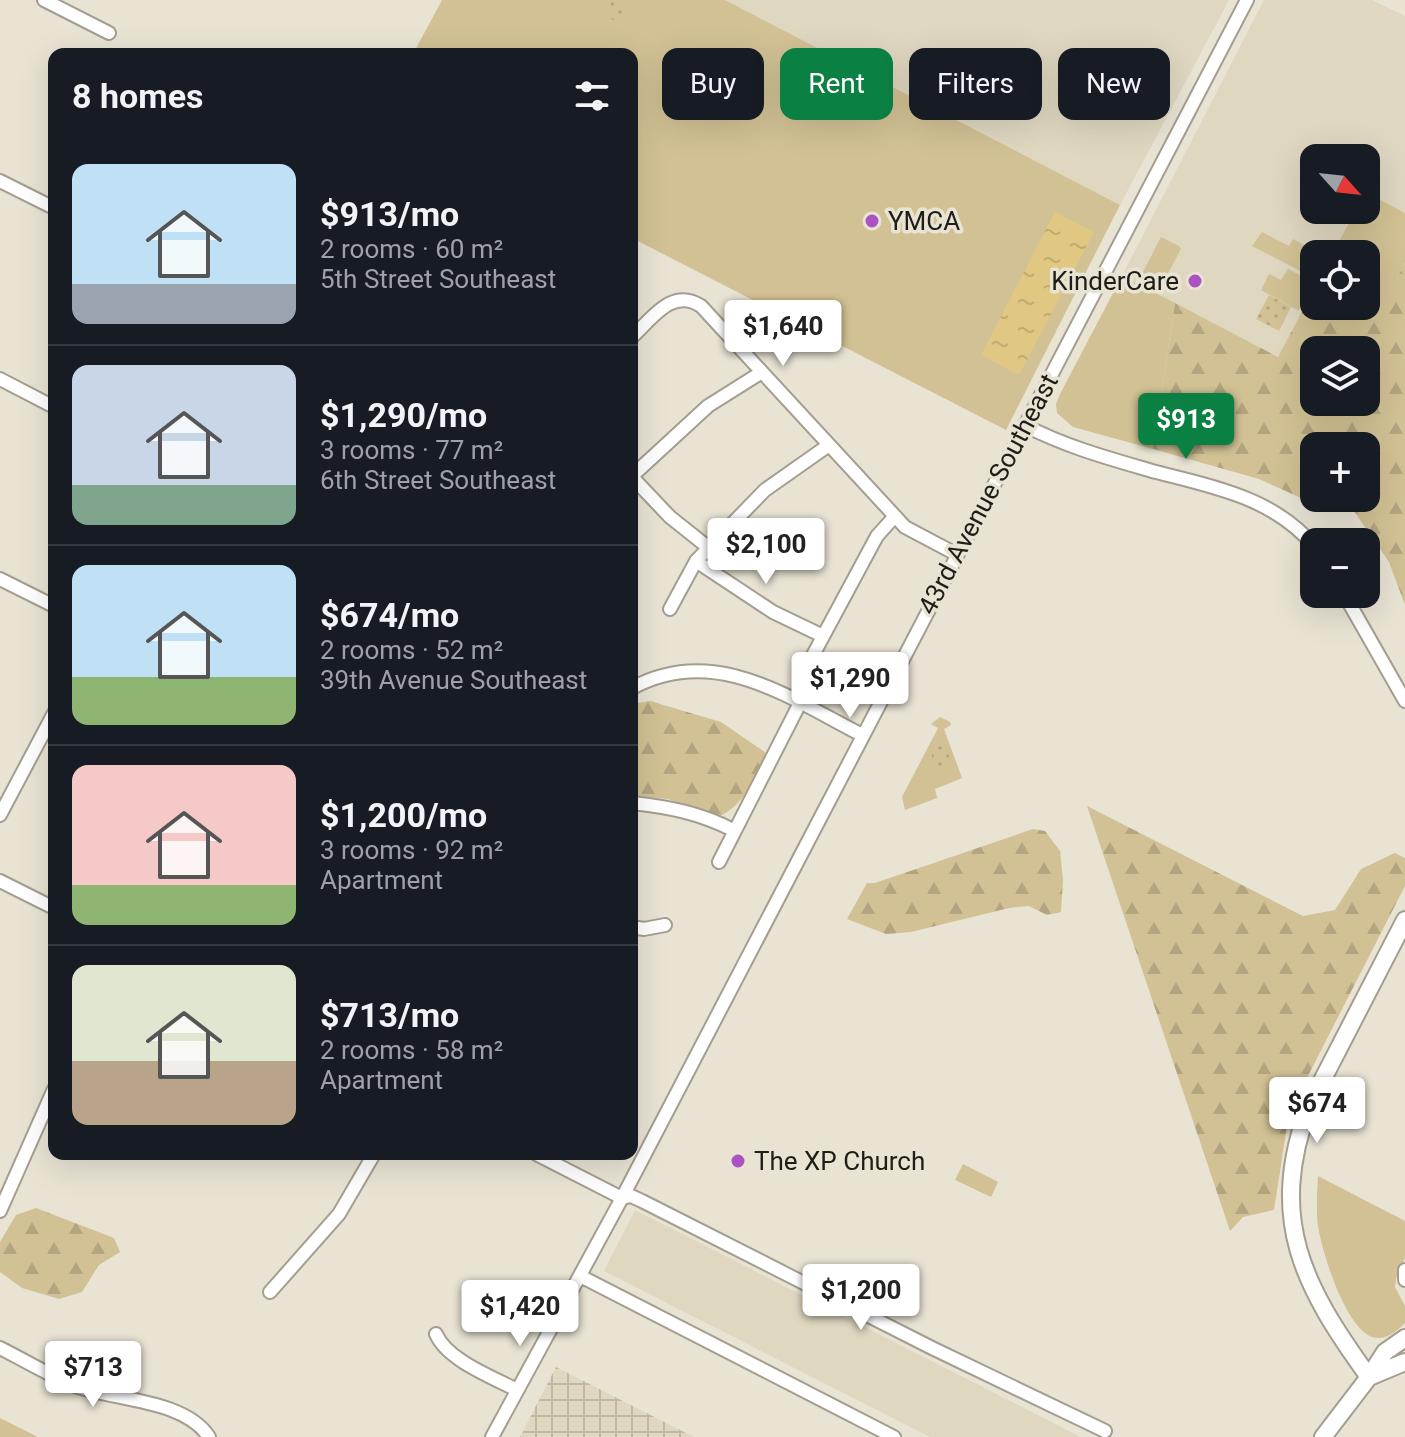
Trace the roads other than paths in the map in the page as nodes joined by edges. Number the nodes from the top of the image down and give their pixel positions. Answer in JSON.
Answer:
{"nodes":[{"id":1,"x":44,"y":0,"type":"edge"},
{"id":2,"x":1247,"y":0,"type":"edge"},
{"id":3,"x":109,"y":33,"type":"dead end"},
{"id":4,"x":0,"y":181,"type":"edge"},
{"id":5,"x":48,"y":205,"type":"edge"},
{"id":6,"x":638,"y":331,"type":"edge"},
{"id":7,"x":762,"y":372,"type":"junction"},
{"id":8,"x":0,"y":379,"type":"edge"},
{"id":9,"x":48,"y":404,"type":"edge"},
{"id":10,"x":1024,"y":425,"type":"junction"},
{"id":11,"x":829,"y":445,"type":"junction"},
{"id":12,"x":638,"y":470,"type":"edge"},
{"id":13,"x":638,"y":482,"type":"edge"},
{"id":14,"x":895,"y":516,"type":"junction"},
{"id":15,"x":1300,"y":531,"type":"edge"},
{"id":16,"x":709,"y":548,"type":"junction"},
{"id":17,"x":956,"y":554,"type":"junction"},
{"id":18,"x":696,"y":561,"type":"junction"},
{"id":19,"x":0,"y":579,"type":"edge"},
{"id":20,"x":48,"y":603,"type":"edge"},
{"id":21,"x":1352,"y":608,"type":"edge"},
{"id":22,"x":670,"y":609,"type":"dead end"},
{"id":23,"x":823,"y":636,"type":"junction"},
{"id":24,"x":805,"y":670,"type":"dead end"},
{"id":25,"x":638,"y":686,"type":"edge"},
{"id":26,"x":1405,"y":701,"type":"edge"},
{"id":27,"x":800,"y":703,"type":"junction"},
{"id":28,"x":48,"y":724,"type":"edge"},
{"id":29,"x":862,"y":735,"type":"junction"},
{"id":30,"x":638,"y":804,"type":"edge"},
{"id":31,"x":0,"y":815,"type":"edge"},
{"id":32,"x":733,"y":830,"type":"junction"},
{"id":33,"x":719,"y":862,"type":"dead end"},
{"id":34,"x":0,"y":881,"type":"edge"},
{"id":35,"x":48,"y":905,"type":"edge"},
{"id":36,"x":1405,"y":920,"type":"edge"},
{"id":37,"x":665,"y":925,"type":"dead end"},
{"id":38,"x":638,"y":928,"type":"edge"},
{"id":39,"x":48,"y":1103,"type":"edge"},
{"id":40,"x":370,"y":1160,"type":"edge"},
{"id":41,"x":548,"y":1160,"type":"edge"},
{"id":42,"x":622,"y":1198,"type":"junction"},
{"id":43,"x":0,"y":1211,"type":"edge"},
{"id":44,"x":1405,"y":1270,"type":"edge"},
{"id":45,"x":580,"y":1276,"type":"junction"},
{"id":46,"x":1405,"y":1280,"type":"edge"},
{"id":47,"x":270,"y":1292,"type":"dead end"},
{"id":48,"x":436,"y":1334,"type":"dead end"},
{"id":49,"x":1405,"y":1338,"type":"edge"},
{"id":50,"x":0,"y":1348,"type":"edge"},
{"id":51,"x":1405,"y":1362,"type":"edge"},
{"id":52,"x":1369,"y":1377,"type":"junction"},
{"id":53,"x":517,"y":1390,"type":"junction"},
{"id":54,"x":1105,"y":1431,"type":"dead end"},
{"id":55,"x":209,"y":1437,"type":"edge"},
{"id":56,"x":492,"y":1437,"type":"edge"},
{"id":57,"x":894,"y":1437,"type":"edge"},
{"id":58,"x":1323,"y":1437,"type":"edge"}],
"edges":[{"from":1,"to":3,"type":"street"},
{"from":2,"to":10,"type":"street","name":"43rd Avenue Southeast"},
{"from":4,"to":5,"type":"street"},
{"from":6,"to":7,"type":"street"},
{"from":7,"to":11,"type":"street"},
{"from":7,"to":12,"type":"street"},
{"from":8,"to":9,"type":"street"},
{"from":10,"to":15,"type":"street"},
{"from":10,"to":17,"type":"street","name":"43rd Avenue Southeast"},
{"from":11,"to":14,"type":"street"},
{"from":11,"to":16,"type":"street"},
{"from":13,"to":16,"type":"street"},
{"from":14,"to":17,"type":"street"},
{"from":14,"to":23,"type":"street"},
{"from":16,"to":18,"type":"street"},
{"from":17,"to":29,"type":"street","name":"43rd Avenue Southeast"},
{"from":18,"to":22,"type":"street"},
{"from":18,"to":23,"type":"street"},
{"from":19,"to":20,"type":"street"},
{"from":21,"to":26,"type":"street"},
{"from":23,"to":24,"type":"street"},
{"from":25,"to":27,"type":"street"},
{"from":27,"to":29,"type":"street"},
{"from":27,"to":32,"type":"street"},
{"from":28,"to":31,"type":"street"},
{"from":29,"to":42,"type":"street","name":"43rd Avenue Southeast"},
{"from":30,"to":32,"type":"street"},
{"from":32,"to":33,"type":"street"},
{"from":34,"to":35,"type":"street"},
{"from":36,"to":52,"type":"main road"},
{"from":37,"to":38,"type":"street"},
{"from":39,"to":43,"type":"street"},
{"from":40,"to":47,"type":"street"},
{"from":41,"to":42,"type":"street"},
{"from":42,"to":45,"type":"street","name":"43rd Avenue Southeast"},
{"from":42,"to":54,"type":"street"},
{"from":44,"to":46,"type":"street"},
{"from":45,"to":53,"type":"street","name":"43rd Avenue Southeast"},
{"from":45,"to":57,"type":"street"},
{"from":48,"to":53,"type":"street"},
{"from":49,"to":52,"type":"main road"},
{"from":50,"to":55,"type":"street"},
{"from":51,"to":52,"type":"main road"},
{"from":52,"to":58,"type":"main road"},
{"from":53,"to":56,"type":"street","name":"43rd Avenue Southeast"}]}
